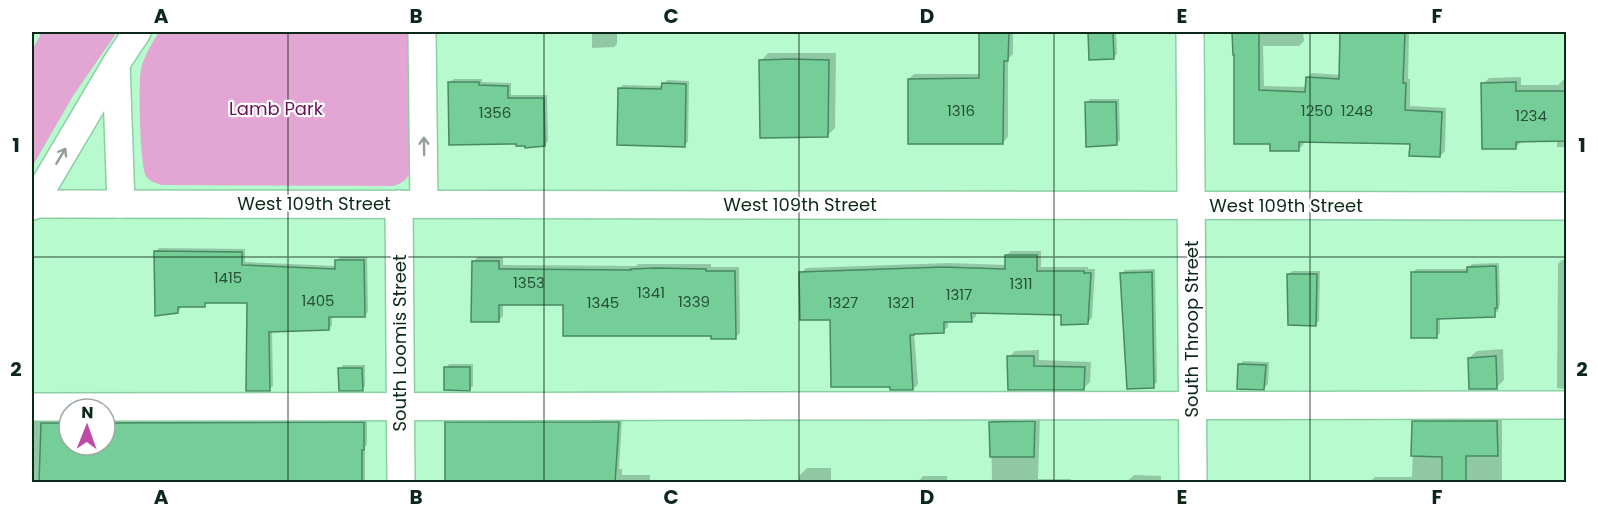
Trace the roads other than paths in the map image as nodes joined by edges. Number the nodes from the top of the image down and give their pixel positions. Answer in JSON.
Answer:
{"nodes":[{"id":1,"x":137,"y":32,"type":"edge"},
{"id":2,"x":422,"y":32,"type":"edge"},
{"id":3,"x":1190,"y":32,"type":"edge"},
{"id":4,"x":116,"y":64,"type":"junction"},
{"id":5,"x":121,"y":204,"type":"junction"},
{"id":6,"x":412,"y":204,"type":"junction"},
{"id":7,"x":32,"y":205,"type":"edge"},
{"id":8,"x":1191,"y":206,"type":"junction"},
{"id":9,"x":1566,"y":206,"type":"edge"},
{"id":10,"x":1566,"y":405,"type":"edge"},
{"id":11,"x":401,"y":406,"type":"junction"},
{"id":12,"x":1192,"y":406,"type":"junction"},
{"id":13,"x":32,"y":407,"type":"edge"},
{"id":14,"x":401,"y":483,"type":"edge"},
{"id":15,"x":1193,"y":483,"type":"edge"}],
"edges":[{"from":1,"to":4,"type":"street"},
{"from":6,"to":2,"type":"street","name":"South Loomis Street","one_way":true},
{"from":3,"to":8,"type":"street","name":"South Throop Street"},
{"from":4,"to":5,"type":"street"},
{"from":7,"to":4,"type":"street","one_way":true},
{"from":5,"to":6,"type":"street","name":"West 109th Street"},
{"from":5,"to":7,"type":"street","name":"West 109th Street"},
{"from":6,"to":8,"type":"street","name":"West 109th Street"},
{"from":6,"to":11,"type":"street","name":"South Loomis Street"},
{"from":8,"to":9,"type":"street","name":"West 109th Street"},
{"from":8,"to":12,"type":"street","name":"South Throop Street"},
{"from":10,"to":12,"type":"street"},
{"from":11,"to":12,"type":"street"},
{"from":11,"to":13,"type":"street"},
{"from":11,"to":14,"type":"street","name":"South Loomis Street"},
{"from":12,"to":15,"type":"street","name":"South Throop Street"}]}
